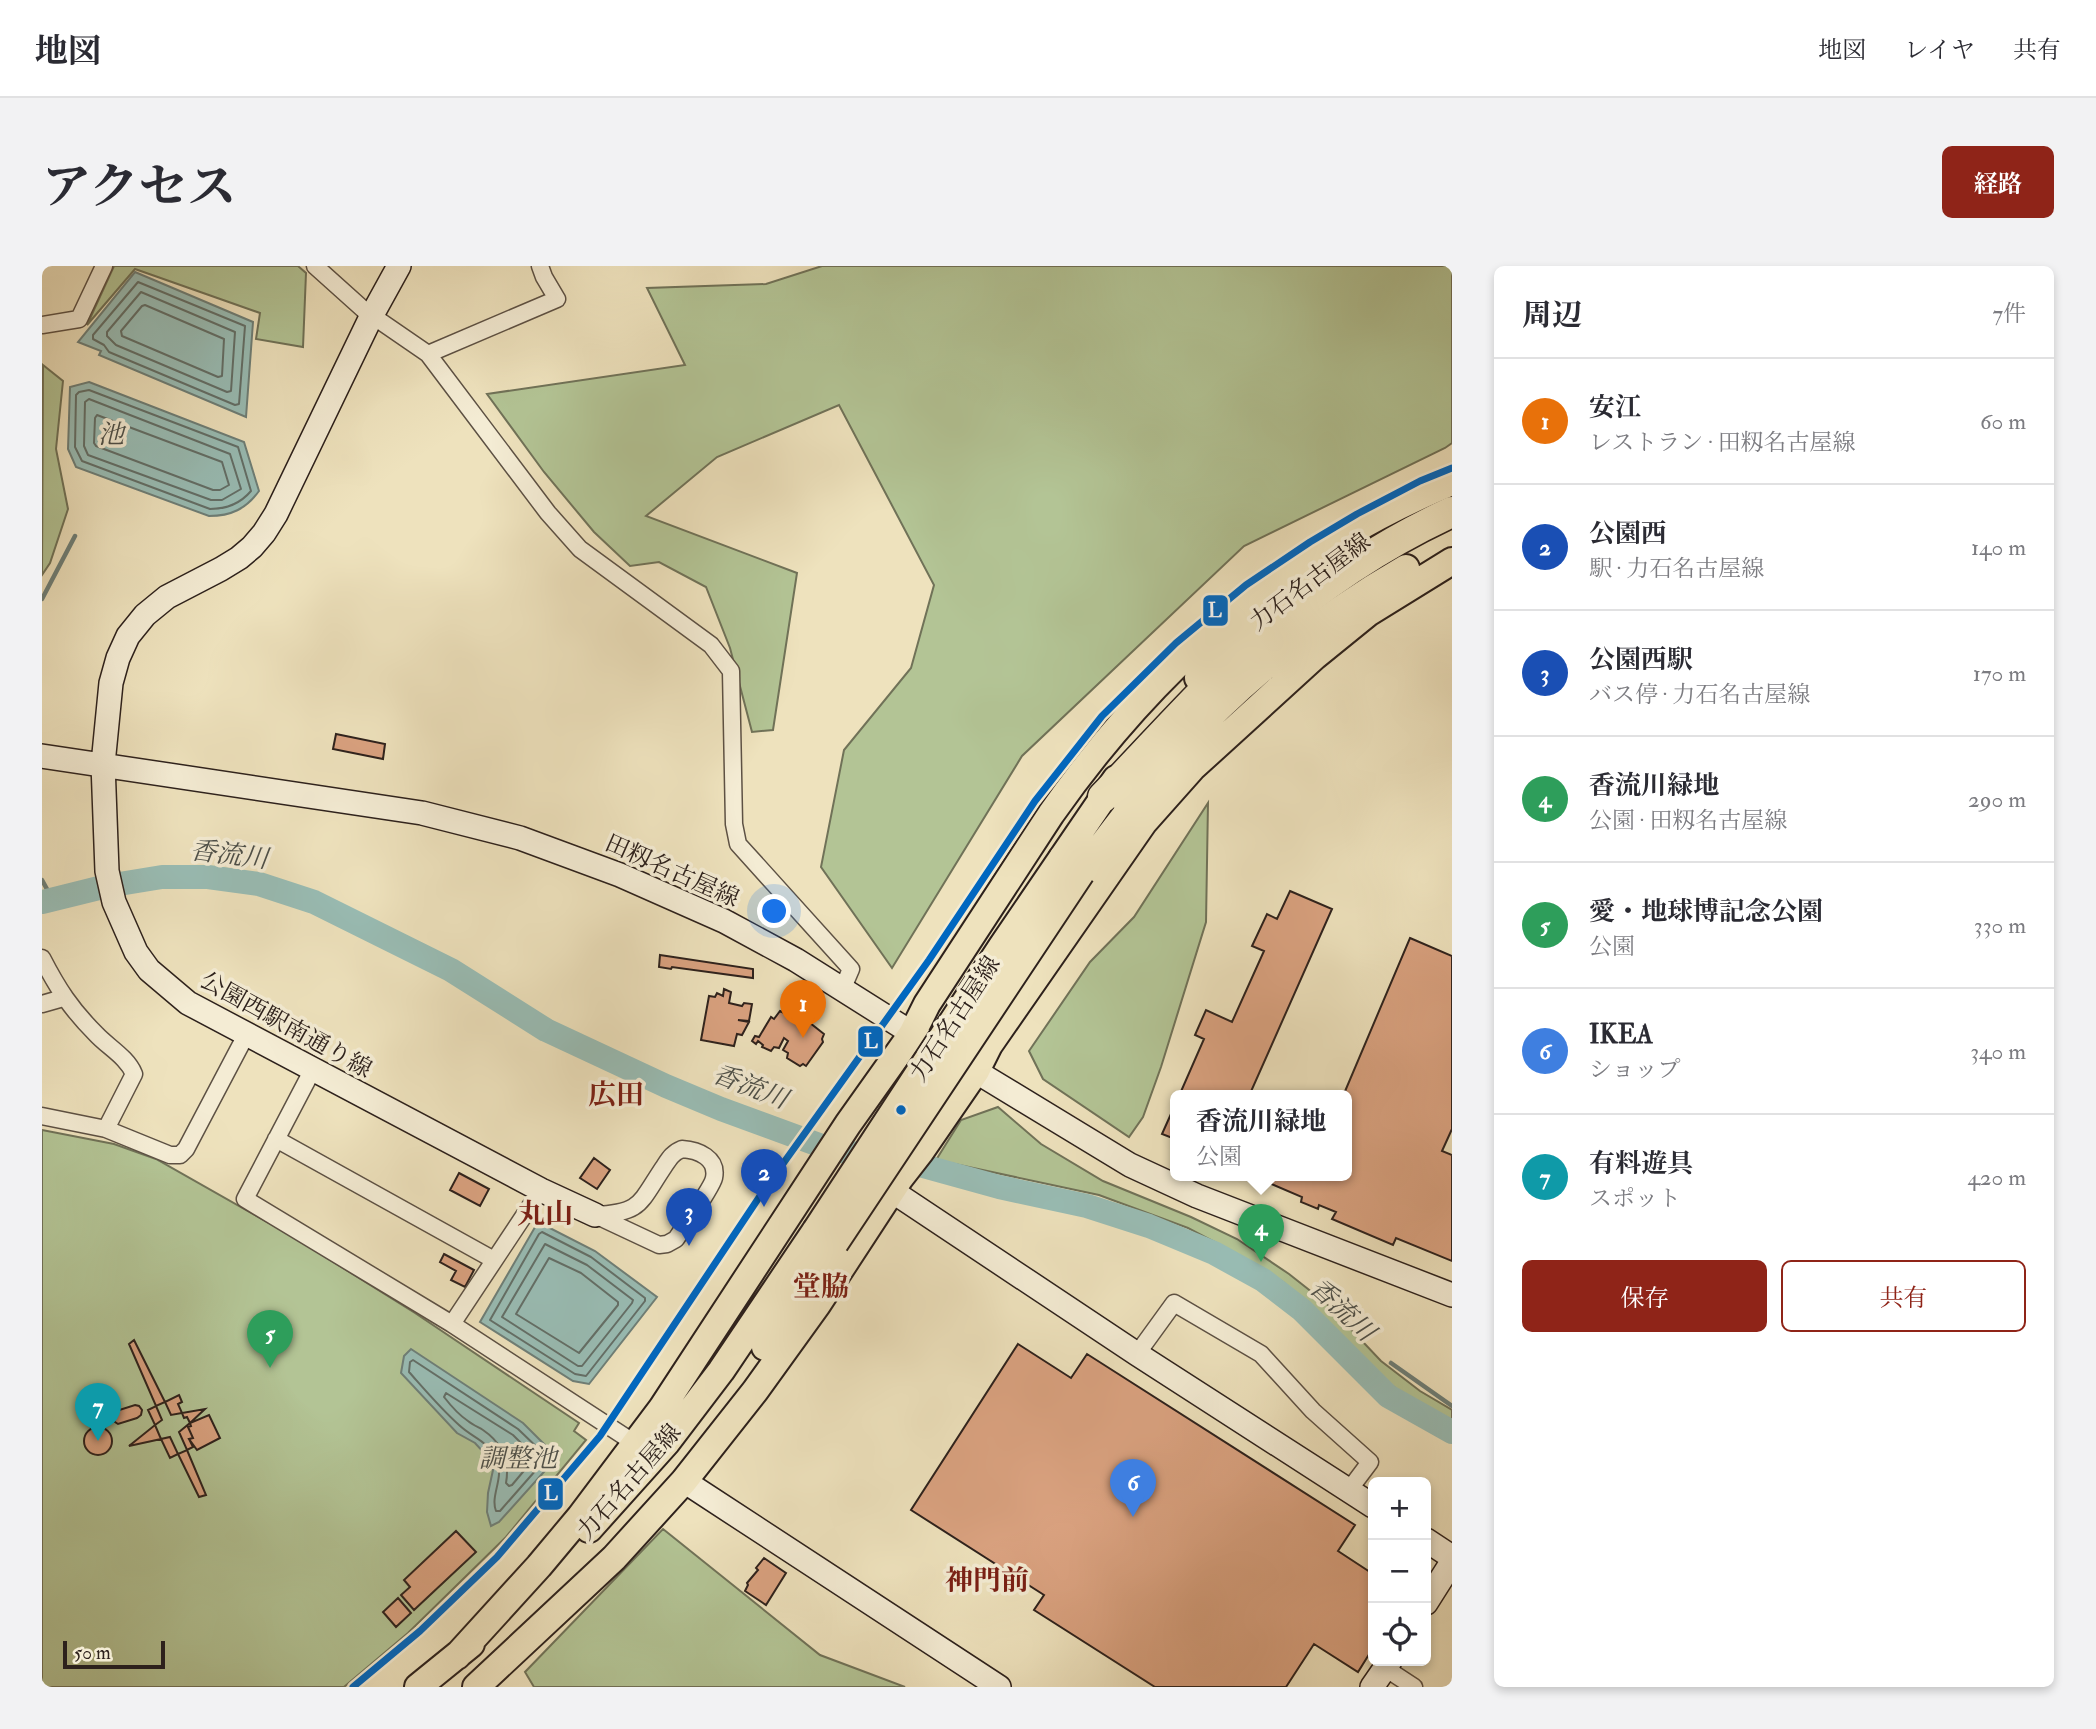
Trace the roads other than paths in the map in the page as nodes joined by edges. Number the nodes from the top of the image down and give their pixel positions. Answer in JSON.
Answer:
{"nodes":[{"id":1,"x":104,"y":266,"type":"edge"},
{"id":2,"x":315,"y":266,"type":"edge"},
{"id":3,"x":398,"y":266,"type":"edge"},
{"id":4,"x":540,"y":266,"type":"edge"},
{"id":5,"x":372,"y":315,"type":"junction"},
{"id":6,"x":44,"y":322,"type":"edge"},
{"id":7,"x":428,"y":354,"type":"junction"},
{"id":8,"x":1452,"y":482,"type":"edge"},
{"id":9,"x":1452,"y":494,"type":"edge"},
{"id":10,"x":1452,"y":512,"type":"edge"},
{"id":11,"x":1452,"y":524,"type":"edge"},
{"id":12,"x":1452,"y":544,"type":"edge"},
{"id":13,"x":1452,"y":561,"type":"edge"},
{"id":14,"x":42,"y":756,"type":"edge"},
{"id":15,"x":103,"y":764,"type":"junction"},
{"id":16,"x":1116,"y":804,"type":"junction"},
{"id":17,"x":42,"y":958,"type":"edge"},
{"id":18,"x":842,"y":990,"type":"junction"},
{"id":19,"x":64,"y":998,"type":"junction"},
{"id":20,"x":42,"y":1004,"type":"edge"},
{"id":21,"x":912,"y":1034,"type":"junction"},
{"id":22,"x":246,"y":1035,"type":"junction"},
{"id":23,"x":312,"y":1071,"type":"junction"},
{"id":24,"x":976,"y":1071,"type":"junction"},
{"id":25,"x":42,"y":1116,"type":"edge"},
{"id":26,"x":106,"y":1129,"type":"junction"},
{"id":27,"x":276,"y":1139,"type":"junction"},
{"id":28,"x":896,"y":1184,"type":"junction"},
{"id":29,"x":541,"y":1190,"type":"junction"},
{"id":30,"x":640,"y":1202,"type":"junction"},
{"id":31,"x":595,"y":1215,"type":"junction"},
{"id":32,"x":826,"y":1236,"type":"junction"},
{"id":33,"x":646,"y":1237,"type":"junction"},
{"id":34,"x":494,"y":1260,"type":"junction"},
{"id":35,"x":1452,"y":1295,"type":"edge"},
{"id":36,"x":452,"y":1324,"type":"junction"},
{"id":37,"x":1137,"y":1354,"type":"junction"},
{"id":38,"x":636,"y":1444,"type":"junction"},
{"id":39,"x":684,"y":1481,"type":"junction"},
{"id":40,"x":1349,"y":1490,"type":"junction"},
{"id":41,"x":1368,"y":1503,"type":"edge"},
{"id":42,"x":1431,"y":1544,"type":"edge"},
{"id":43,"x":1452,"y":1559,"type":"edge"},
{"id":44,"x":1431,"y":1595,"type":"edge"},
{"id":45,"x":457,"y":1656,"type":"junction"},
{"id":46,"x":1386,"y":1666,"type":"edge"},
{"id":47,"x":1389,"y":1666,"type":"edge"},
{"id":48,"x":418,"y":1687,"type":"edge"},
{"id":49,"x":458,"y":1687,"type":"edge"},
{"id":50,"x":476,"y":1687,"type":"edge"},
{"id":51,"x":999,"y":1687,"type":"edge"},
{"id":52,"x":1372,"y":1687,"type":"edge"},
{"id":53,"x":1414,"y":1687,"type":"edge"}],
"edges":[{"from":1,"to":6,"type":"street"},
{"from":2,"to":5,"type":"street"},
{"from":3,"to":5,"type":"street","name":"公園西駅南通り線"},
{"from":4,"to":7,"type":"street"},
{"from":5,"to":7,"type":"street"},
{"from":5,"to":15,"type":"street","name":"公園西駅南通り線"},
{"from":7,"to":18,"type":"street"},
{"from":8,"to":21,"type":"main road"},
{"from":9,"to":16,"type":"main road","name":"力石名古屋線"},
{"from":10,"to":16,"type":"highway"},
{"from":11,"to":16,"type":"highway"},
{"from":12,"to":16,"type":"main road","name":"力石名古屋線"},
{"from":13,"to":24,"type":"main road"},
{"from":14,"to":15,"type":"street","name":"田籾名古屋線"},
{"from":15,"to":18,"type":"street","name":"田籾名古屋線"},
{"from":15,"to":22,"type":"street","name":"公園西駅南通り線"},
{"from":16,"to":32,"type":"main road","name":"力石名古屋線","bridge":true},
{"from":17,"to":19,"type":"street"},
{"from":18,"to":21,"type":"street","name":"田籾名古屋線"},
{"from":19,"to":20,"type":"street"},
{"from":19,"to":26,"type":"street"},
{"from":21,"to":24,"type":"street","name":"田籾名古屋線"},
{"from":21,"to":38,"type":"main road"},
{"from":22,"to":23,"type":"street","name":"公園西駅南通り線"},
{"from":22,"to":26,"type":"street"},
{"from":23,"to":27,"type":"street"},
{"from":23,"to":29,"type":"street","name":"公園西駅南通り線"},
{"from":24,"to":28,"type":"main road"},
{"from":24,"to":35,"type":"street","name":"田籾名古屋線"},
{"from":25,"to":26,"type":"street"},
{"from":27,"to":34,"type":"street"},
{"from":27,"to":36,"type":"street"},
{"from":28,"to":37,"type":"street"},
{"from":28,"to":39,"type":"main road"},
{"from":29,"to":31,"type":"street","name":"公園西駅南通り線"},
{"from":29,"to":34,"type":"street"},
{"from":30,"to":31,"type":"street"},
{"from":30,"to":33,"type":"street"},
{"from":30,"to":33,"type":"street"},
{"from":31,"to":33,"type":"street"},
{"from":32,"to":45,"type":"main road","name":"力石名古屋線"},
{"from":32,"to":49,"type":"main road","name":"力石名古屋線"},
{"from":34,"to":36,"type":"street"},
{"from":36,"to":38,"type":"street"},
{"from":37,"to":40,"type":"street"},
{"from":37,"to":40,"type":"street"},
{"from":38,"to":45,"type":"main road"},
{"from":39,"to":50,"type":"main road"},
{"from":39,"to":51,"type":"street"},
{"from":40,"to":41,"type":"street"},
{"from":42,"to":43,"type":"street"},
{"from":43,"to":44,"type":"street"},
{"from":45,"to":48,"type":"main road","name":"力石名古屋線"},
{"from":46,"to":52,"type":"street"},
{"from":47,"to":53,"type":"street"}]}
